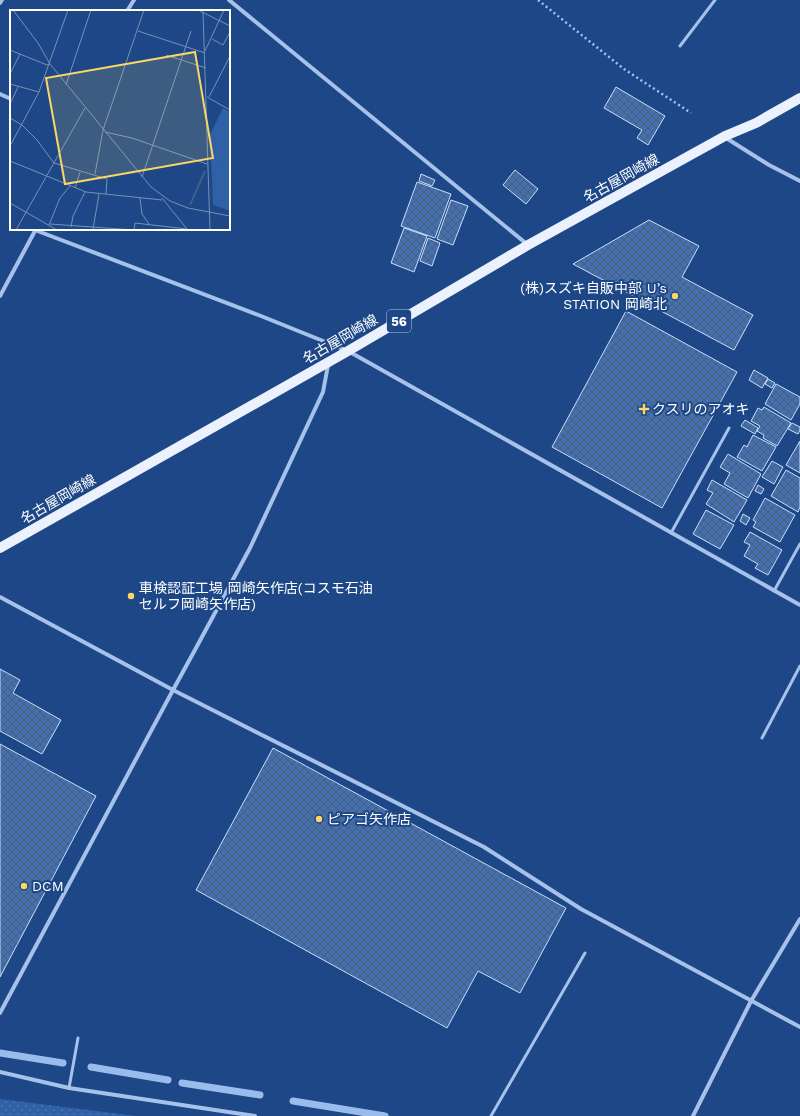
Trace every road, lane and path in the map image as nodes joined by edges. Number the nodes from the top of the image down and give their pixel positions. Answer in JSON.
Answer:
{"nodes":[{"id":1,"x":2,"y":0,"type":"edge"},
{"id":2,"x":134,"y":0,"type":"edge"},
{"id":3,"x":230,"y":0,"type":"edge"},
{"id":4,"x":538,"y":0,"type":"edge"},
{"id":5,"x":715,"y":0,"type":"edge"},
{"id":6,"x":0,"y":3,"type":"edge"},
{"id":7,"x":128,"y":10,"type":"edge"},
{"id":8,"x":680,"y":46,"type":"dead end"},
{"id":9,"x":0,"y":94,"type":"edge"},
{"id":10,"x":800,"y":98,"type":"edge"},
{"id":11,"x":10,"y":99,"type":"edge"},
{"id":12,"x":691,"y":113,"type":"dead end"},
{"id":13,"x":725,"y":136,"type":"junction"},
{"id":14,"x":800,"y":181,"type":"edge"},
{"id":15,"x":35,"y":230,"type":"edge"},
{"id":16,"x":528,"y":245,"type":"junction"},
{"id":17,"x":0,"y":296,"type":"edge"},
{"id":18,"x":348,"y":351,"type":"junction"},
{"id":19,"x":329,"y":361,"type":"junction"},
{"id":20,"x":728,"y":428,"type":"dead end"},
{"id":21,"x":671,"y":533,"type":"junction"},
{"id":22,"x":800,"y":544,"type":"edge"},
{"id":23,"x":0,"y":548,"type":"edge"},
{"id":24,"x":774,"y":591,"type":"junction"},
{"id":25,"x":0,"y":597,"type":"edge"},
{"id":26,"x":800,"y":606,"type":"edge"},
{"id":27,"x":800,"y":666,"type":"edge"},
{"id":28,"x":172,"y":690,"type":"junction"},
{"id":29,"x":762,"y":738,"type":"dead end"},
{"id":30,"x":800,"y":919,"type":"edge"},
{"id":31,"x":585,"y":953,"type":"dead end"},
{"id":32,"x":751,"y":1001,"type":"junction"},
{"id":33,"x":0,"y":1013,"type":"edge"},
{"id":34,"x":800,"y":1027,"type":"edge"},
{"id":35,"x":78,"y":1038,"type":"dead end"},
{"id":36,"x":0,"y":1072,"type":"edge"},
{"id":37,"x":69,"y":1088,"type":"junction"},
{"id":38,"x":254,"y":1116,"type":"edge"},
{"id":39,"x":491,"y":1116,"type":"edge"},
{"id":40,"x":693,"y":1116,"type":"edge"}],
"edges":[{"from":1,"to":6,"type":"street"},
{"from":2,"to":7,"type":"street"},
{"from":3,"to":16,"type":"street"},
{"from":4,"to":12,"type":"path"},
{"from":5,"to":8,"type":"lane"},
{"from":9,"to":11,"type":"street"},
{"from":10,"to":13,"type":"main road","name":"名古屋岡崎線","number":"56"},
{"from":13,"to":14,"type":"street"},
{"from":13,"to":16,"type":"main road","name":"名古屋岡崎線","number":"56"},
{"from":15,"to":17,"type":"street"},
{"from":15,"to":18,"type":"street"},
{"from":16,"to":18,"type":"main road","name":"名古屋岡崎線","number":"56"},
{"from":18,"to":19,"type":"main road","name":"名古屋岡崎線","number":"56"},
{"from":18,"to":21,"type":"street"},
{"from":19,"to":23,"type":"main road","name":"名古屋岡崎線","number":"56"},
{"from":19,"to":28,"type":"street"},
{"from":20,"to":21,"type":"lane"},
{"from":21,"to":24,"type":"street"},
{"from":22,"to":24,"type":"lane"},
{"from":24,"to":26,"type":"street"},
{"from":25,"to":28,"type":"street"},
{"from":27,"to":29,"type":"lane"},
{"from":28,"to":32,"type":"street"},
{"from":28,"to":33,"type":"street"},
{"from":30,"to":32,"type":"street"},
{"from":31,"to":39,"type":"lane"},
{"from":32,"to":34,"type":"street"},
{"from":32,"to":40,"type":"street"},
{"from":35,"to":37,"type":"lane"},
{"from":36,"to":37,"type":"street"},
{"from":37,"to":38,"type":"street"}]}
